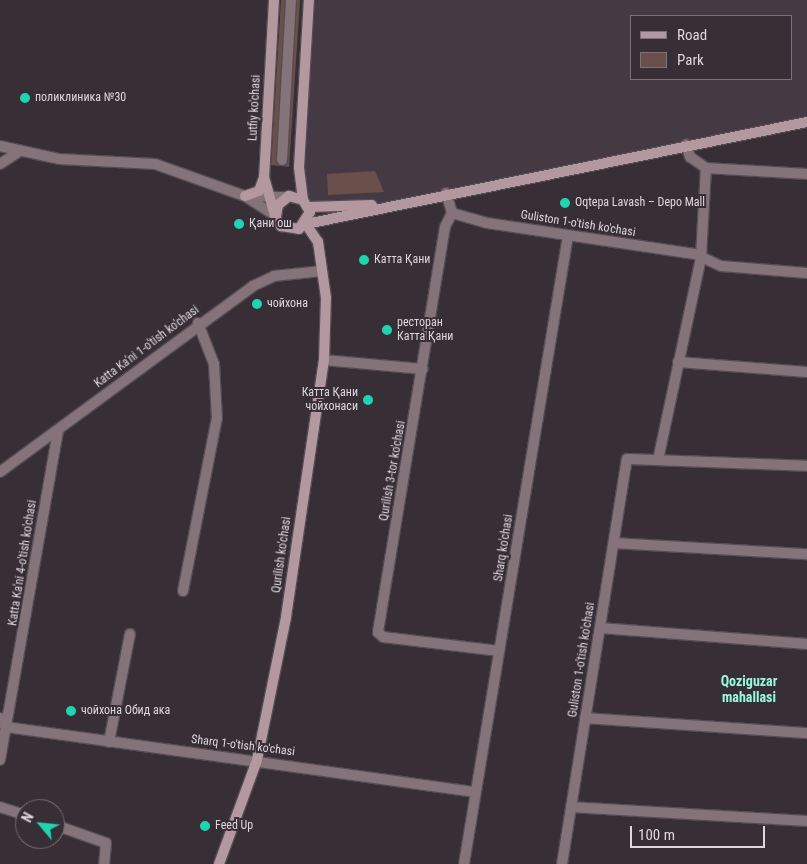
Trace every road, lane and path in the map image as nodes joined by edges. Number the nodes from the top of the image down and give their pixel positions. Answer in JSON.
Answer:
{"nodes":[{"id":1,"x":274,"y":0,"type":"edge"},
{"id":2,"x":291,"y":0,"type":"edge"},
{"id":3,"x":308,"y":0,"type":"edge"},
{"id":4,"x":807,"y":122,"type":"edge"},
{"id":5,"x":686,"y":145,"type":"junction"},
{"id":6,"x":0,"y":146,"type":"edge"},
{"id":7,"x":20,"y":151,"type":"junction"},
{"id":8,"x":282,"y":160,"type":"dead end"},
{"id":9,"x":0,"y":164,"type":"edge"},
{"id":10,"x":706,"y":168,"type":"junction"},
{"id":11,"x":807,"y":174,"type":"edge"},
{"id":12,"x":264,"y":177,"type":"junction"},
{"id":13,"x":446,"y":193,"type":"junction"},
{"id":14,"x":245,"y":196,"type":"junction"},
{"id":15,"x":270,"y":197,"type":"junction"},
{"id":16,"x":286,"y":197,"type":"junction"},
{"id":17,"x":306,"y":203,"type":"junction"},
{"id":18,"x":396,"y":203,"type":"junction"},
{"id":19,"x":452,"y":213,"type":"junction"},
{"id":20,"x":276,"y":216,"type":"junction"},
{"id":21,"x":325,"y":222,"type":"junction"},
{"id":22,"x":306,"y":224,"type":"junction"},
{"id":23,"x":568,"y":236,"type":"junction"},
{"id":24,"x":318,"y":242,"type":"junction"},
{"id":25,"x":701,"y":257,"type":"junction"},
{"id":26,"x":322,"y":271,"type":"junction"},
{"id":27,"x":807,"y":273,"type":"edge"},
{"id":28,"x":198,"y":323,"type":"junction"},
{"id":29,"x":324,"y":360,"type":"junction"},
{"id":30,"x":678,"y":362,"type":"junction"},
{"id":31,"x":423,"y":369,"type":"junction"},
{"id":32,"x":807,"y":372,"type":"edge"},
{"id":33,"x":58,"y":430,"type":"junction"},
{"id":34,"x":658,"y":460,"type":"junction"},
{"id":35,"x":807,"y":466,"type":"edge"},
{"id":36,"x":0,"y":472,"type":"edge"},
{"id":37,"x":614,"y":543,"type":"junction"},
{"id":38,"x":807,"y":554,"type":"edge"},
{"id":39,"x":183,"y":591,"type":"dead end"},
{"id":40,"x":600,"y":628,"type":"junction"},
{"id":41,"x":130,"y":634,"type":"dead end"},
{"id":42,"x":807,"y":644,"type":"edge"},
{"id":43,"x":499,"y":650,"type":"junction"},
{"id":44,"x":585,"y":718,"type":"junction"},
{"id":45,"x":3,"y":723,"type":"edge"},
{"id":46,"x":807,"y":732,"type":"edge"},
{"id":47,"x":109,"y":742,"type":"junction"},
{"id":48,"x":0,"y":760,"type":"edge"},
{"id":49,"x":257,"y":760,"type":"junction"},
{"id":50,"x":476,"y":792,"type":"junction"},
{"id":51,"x":0,"y":807,"type":"edge"},
{"id":52,"x":571,"y":807,"type":"junction"},
{"id":53,"x":15,"y":812,"type":"edge"},
{"id":54,"x":807,"y":821,"type":"edge"},
{"id":55,"x":65,"y":829,"type":"edge"},
{"id":56,"x":104,"y":864,"type":"edge"},
{"id":57,"x":219,"y":864,"type":"edge"},
{"id":58,"x":464,"y":864,"type":"edge"},
{"id":59,"x":562,"y":864,"type":"edge"}],
"edges":[{"from":1,"to":12,"type":"main road","name":"Lutfiy ko'chasi"},
{"from":2,"to":8,"type":"street"},
{"from":3,"to":17,"type":"main road"},
{"from":4,"to":5,"type":"main road"},
{"from":5,"to":10,"type":"street"},
{"from":5,"to":13,"type":"main road"},
{"from":6,"to":7,"type":"street"},
{"from":7,"to":9,"type":"street"},
{"from":7,"to":14,"type":"street"},
{"from":10,"to":11,"type":"street"},
{"from":10,"to":25,"type":"street"},
{"from":12,"to":14,"type":"main road"},
{"from":12,"to":15,"type":"main road","name":"Lutfiy ko'chasi"},
{"from":13,"to":18,"type":"main road"},
{"from":13,"to":19,"type":"street"},
{"from":14,"to":15,"type":"street"},
{"from":14,"to":20,"type":"street"},
{"from":15,"to":16,"type":"street"},
{"from":15,"to":20,"type":"main road","name":"Lutfiy ko'chasi"},
{"from":16,"to":17,"type":"main road"},
{"from":16,"to":20,"type":"main road"},
{"from":17,"to":18,"type":"main road"},
{"from":17,"to":22,"type":"main road"},
{"from":18,"to":21,"type":"main road"},
{"from":19,"to":23,"type":"street","name":"Guliston 1-o'tish ko'chasi"},
{"from":19,"to":31,"type":"street","name":"Qurilish 3-tor ko'chasi"},
{"from":20,"to":22,"type":"main road"},
{"from":21,"to":22,"type":"main road"},
{"from":21,"to":24,"type":"main road","name":"Qurilish ko'chasi"},
{"from":22,"to":24,"type":"main road","name":"Qurilish ko'chasi"},
{"from":23,"to":25,"type":"street","name":"Guliston 1-o'tish ko'chasi"},
{"from":23,"to":43,"type":"street","name":"Sharq ko'chasi"},
{"from":24,"to":26,"type":"main road","name":"Qurilish ko'chasi"},
{"from":25,"to":27,"type":"street","name":"Guliston 1-o'tish ko'chasi"},
{"from":25,"to":30,"type":"street"},
{"from":26,"to":28,"type":"street","name":"Katta Ka'ni 1-o'tish ko'chasi"},
{"from":26,"to":29,"type":"main road","name":"Qurilish ko'chasi"},
{"from":28,"to":33,"type":"street","name":"Katta Ka'ni 1-o'tish ko'chasi"},
{"from":28,"to":39,"type":"street"},
{"from":29,"to":31,"type":"street"},
{"from":29,"to":49,"type":"main road","name":"Qurilish ko'chasi"},
{"from":30,"to":32,"type":"street"},
{"from":30,"to":34,"type":"street"},
{"from":31,"to":43,"type":"street","name":"Qurilish 3-tor ko'chasi"},
{"from":33,"to":36,"type":"street","name":"Katta Ka'ni 1-o'tish ko'chasi"},
{"from":33,"to":45,"type":"street","name":"Katta Ka'ni 4-o'tish ko'chasi"},
{"from":34,"to":35,"type":"street"},
{"from":34,"to":37,"type":"street","name":"Guliston 1-o'tish ko'chasi"},
{"from":37,"to":38,"type":"street"},
{"from":37,"to":40,"type":"street","name":"Guliston 1-o'tish ko'chasi"},
{"from":40,"to":42,"type":"street"},
{"from":40,"to":44,"type":"street","name":"Guliston 1-o'tish ko'chasi"},
{"from":41,"to":47,"type":"street"},
{"from":43,"to":50,"type":"street","name":"Sharq ko'chasi"},
{"from":44,"to":46,"type":"street"},
{"from":44,"to":52,"type":"street","name":"Guliston 1-o'tish ko'chasi"},
{"from":45,"to":47,"type":"street","name":"Sharq 1-o'tish ko'chasi"},
{"from":45,"to":48,"type":"street","name":"Katta Ka'ni 4-o'tish ko'chasi"},
{"from":47,"to":49,"type":"street","name":"Sharq 1-o'tish ko'chasi"},
{"from":49,"to":50,"type":"street","name":"Sharq 1-o'tish ko'chasi"},
{"from":49,"to":57,"type":"main road","name":"Qurilish ko'chasi"},
{"from":50,"to":58,"type":"street","name":"Sharq ko'chasi"},
{"from":51,"to":53,"type":"street"},
{"from":52,"to":54,"type":"street"},
{"from":52,"to":59,"type":"street","name":"Guliston 1-o'tish ko'chasi"},
{"from":55,"to":56,"type":"street"}]}
